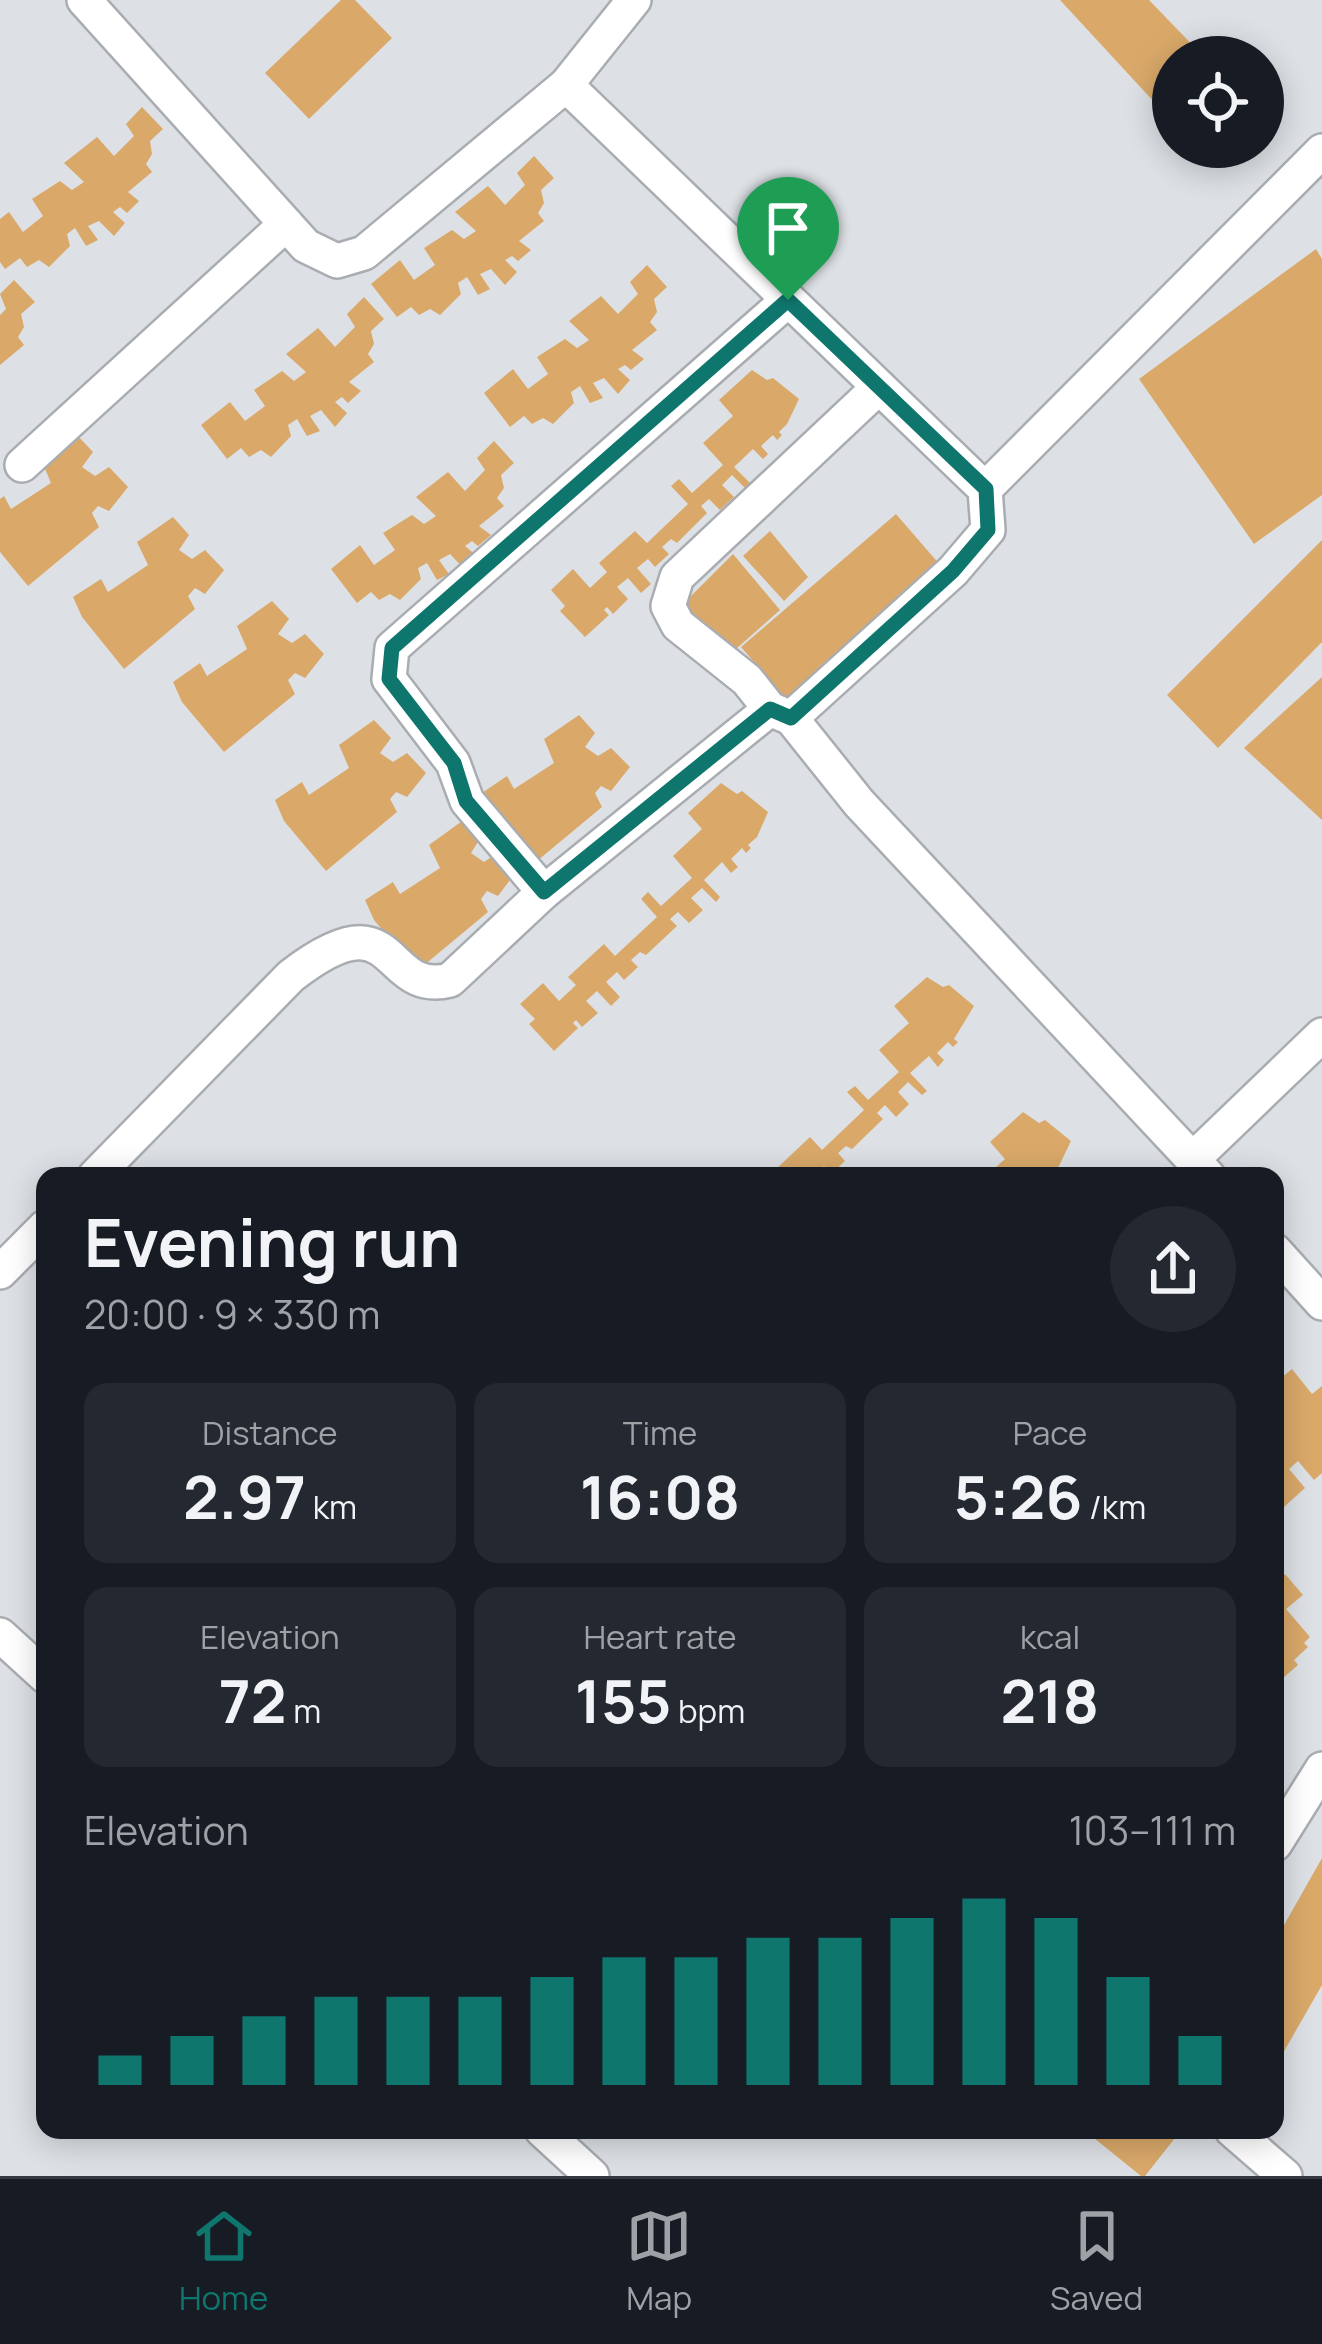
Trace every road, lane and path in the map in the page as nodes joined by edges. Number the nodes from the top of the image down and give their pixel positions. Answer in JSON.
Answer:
{"nodes":[{"id":1,"x":83,"y":0,"type":"edge"},
{"id":2,"x":634,"y":0,"type":"edge"},
{"id":3,"x":566,"y":85,"type":"junction"},
{"id":4,"x":1322,"y":151,"type":"edge"},
{"id":5,"x":286,"y":224,"type":"junction"},
{"id":6,"x":788,"y":300,"type":"junction"},
{"id":7,"x":879,"y":387,"type":"junction"},
{"id":8,"x":22,"y":465,"type":"dead end"},
{"id":9,"x":986,"y":489,"type":"junction"},
{"id":10,"x":780,"y":714,"type":"junction"},
{"id":11,"x":544,"y":892,"type":"junction"},
{"id":12,"x":1322,"y":1035,"type":"edge"},
{"id":13,"x":103,"y":1167,"type":"edge"},
{"id":14,"x":1199,"y":1167,"type":"edge"},
{"id":15,"x":1201,"y":1167,"type":"edge"},
{"id":16,"x":36,"y":1235,"type":"edge"},
{"id":17,"x":1284,"y":1261,"type":"edge"},
{"id":18,"x":0,"y":1272,"type":"edge"},
{"id":19,"x":1322,"y":1303,"type":"edge"},
{"id":20,"x":0,"y":1635,"type":"edge"},
{"id":21,"x":36,"y":1668,"type":"edge"},
{"id":22,"x":1322,"y":1768,"type":"edge"},
{"id":23,"x":1284,"y":1829,"type":"edge"},
{"id":24,"x":552,"y":2139,"type":"edge"},
{"id":25,"x":1242,"y":2139,"type":"edge"},
{"id":26,"x":592,"y":2176,"type":"edge"},
{"id":27,"x":1285,"y":2176,"type":"edge"}],
"edges":[{"from":1,"to":5,"type":"street"},
{"from":2,"to":3,"type":"street"},
{"from":3,"to":5,"type":"street"},
{"from":3,"to":6,"type":"street"},
{"from":4,"to":9,"type":"street"},
{"from":5,"to":8,"type":"street"},
{"from":6,"to":7,"type":"street"},
{"from":6,"to":11,"type":"street"},
{"from":7,"to":9,"type":"street"},
{"from":7,"to":10,"type":"street"},
{"from":9,"to":10,"type":"street"},
{"from":10,"to":11,"type":"street"},
{"from":10,"to":14,"type":"street"},
{"from":11,"to":13,"type":"street"},
{"from":12,"to":15,"type":"street"},
{"from":16,"to":18,"type":"street"},
{"from":17,"to":19,"type":"street"},
{"from":20,"to":21,"type":"street"},
{"from":22,"to":23,"type":"street"},
{"from":24,"to":26,"type":"street"},
{"from":25,"to":27,"type":"street"}]}
